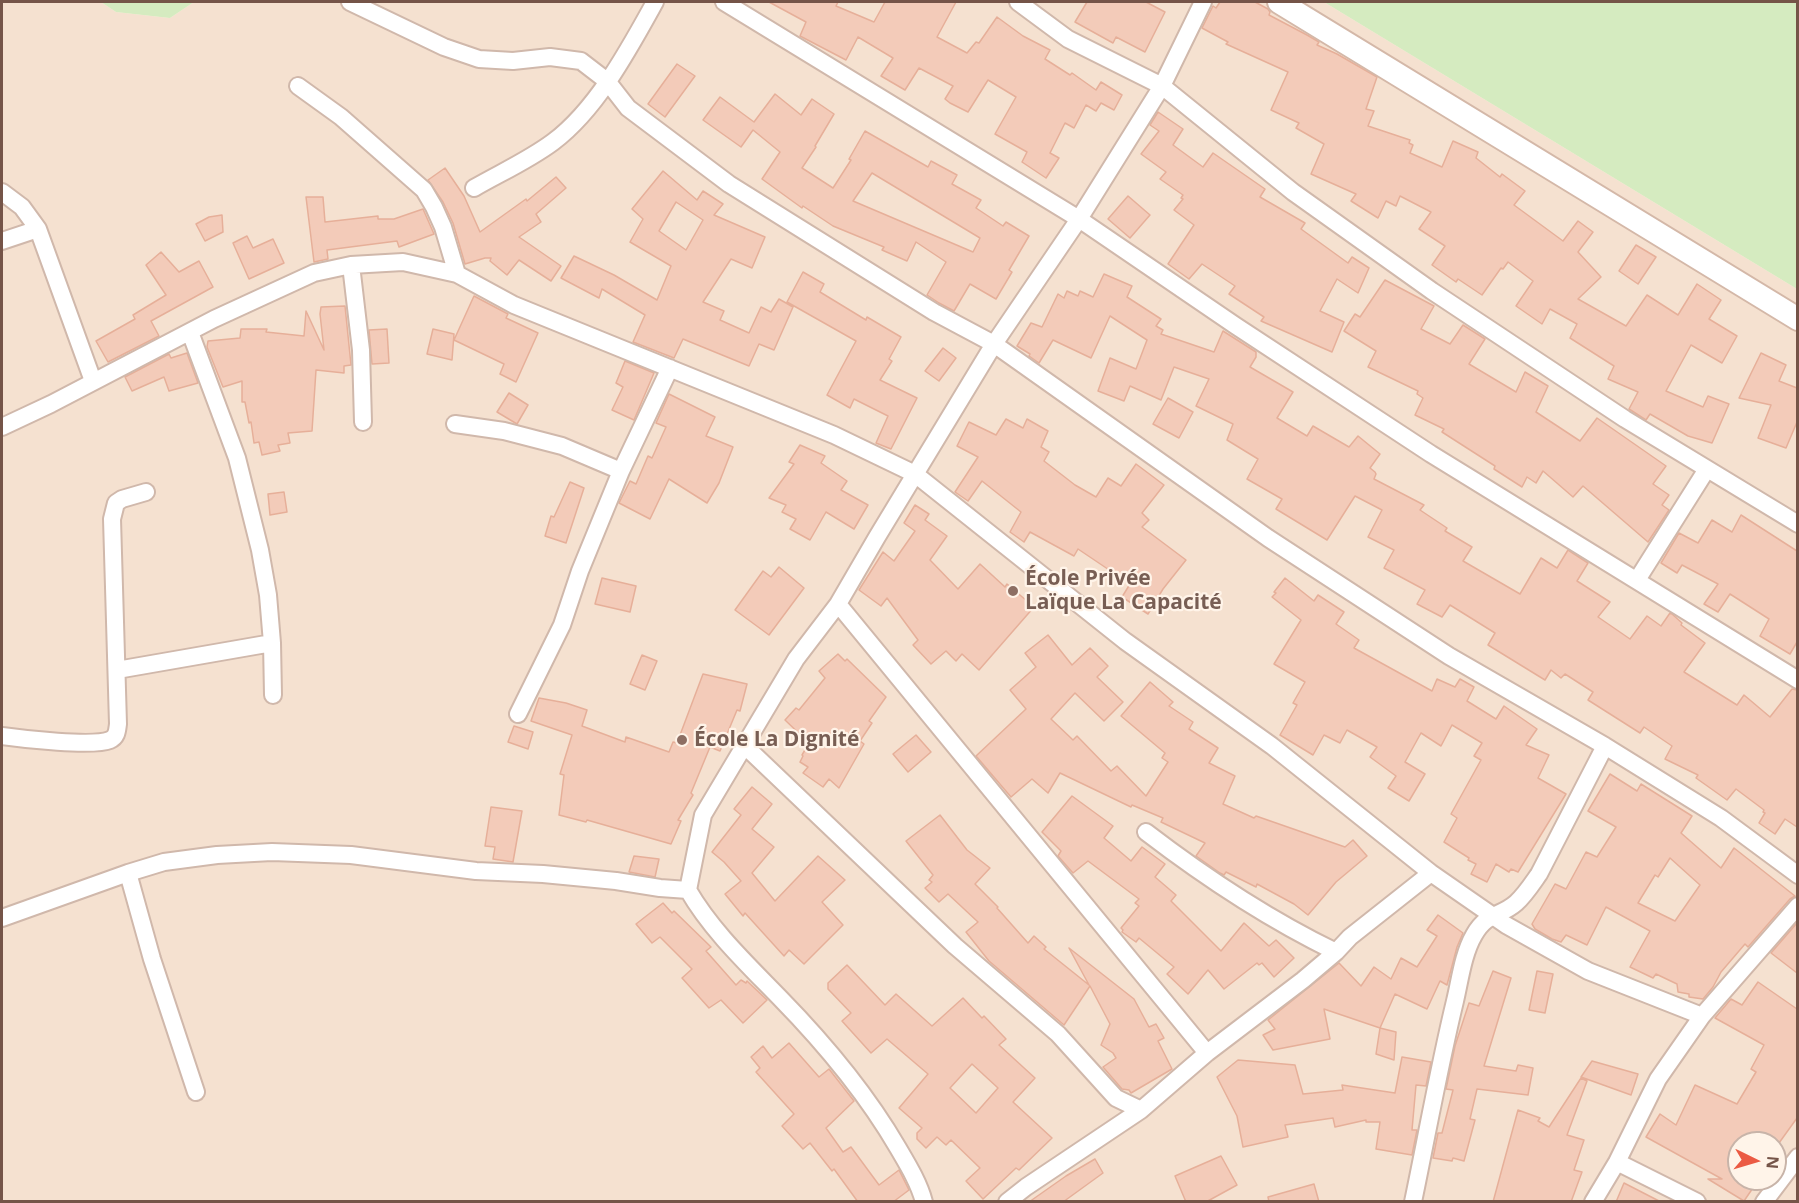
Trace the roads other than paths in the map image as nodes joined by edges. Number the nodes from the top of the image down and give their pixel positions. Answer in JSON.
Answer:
{"nodes":[{"id":1,"x":350,"y":2,"type":"edge"},
{"id":2,"x":655,"y":2,"type":"edge"},
{"id":3,"x":724,"y":2,"type":"edge"},
{"id":4,"x":1018,"y":2,"type":"edge"},
{"id":5,"x":1203,"y":2,"type":"edge"},
{"id":6,"x":1279,"y":2,"type":"edge"},
{"id":7,"x":607,"y":81,"type":"junction"},
{"id":8,"x":298,"y":86,"type":"dead end"},
{"id":9,"x":1162,"y":86,"type":"junction"},
{"id":10,"x":474,"y":188,"type":"dead end"},
{"id":11,"x":2,"y":192,"type":"edge"},
{"id":12,"x":1079,"y":219,"type":"junction"},
{"id":13,"x":38,"y":229,"type":"junction"},
{"id":14,"x":2,"y":241,"type":"edge"},
{"id":15,"x":351,"y":265,"type":"junction"},
{"id":16,"x":457,"y":274,"type":"junction"},
{"id":17,"x":1797,"y":319,"type":"edge"},
{"id":18,"x":190,"y":332,"type":"junction"},
{"id":19,"x":994,"y":344,"type":"junction"},
{"id":20,"x":670,"y":368,"type":"junction"},
{"id":21,"x":93,"y":381,"type":"junction"},
{"id":22,"x":363,"y":422,"type":"dead end"},
{"id":23,"x":455,"y":424,"type":"dead end"},
{"id":24,"x":2,"y":427,"type":"edge"},
{"id":25,"x":1707,"y":469,"type":"junction"},
{"id":26,"x":621,"y":471,"type":"junction"},
{"id":27,"x":915,"y":474,"type":"junction"},
{"id":28,"x":147,"y":492,"type":"dead end"},
{"id":29,"x":1797,"y":524,"type":"edge"},
{"id":30,"x":1637,"y":580,"type":"junction"},
{"id":31,"x":838,"y":604,"type":"junction"},
{"id":32,"x":272,"y":643,"type":"junction"},
{"id":33,"x":117,"y":670,"type":"junction"},
{"id":34,"x":1797,"y":680,"type":"edge"},
{"id":35,"x":273,"y":695,"type":"dead end"},
{"id":36,"x":518,"y":714,"type":"dead end"},
{"id":37,"x":2,"y":736,"type":"edge"},
{"id":38,"x":746,"y":746,"type":"junction"},
{"id":39,"x":1605,"y":746,"type":"junction"},
{"id":40,"x":1146,"y":832,"type":"dead end"},
{"id":41,"x":128,"y":873,"type":"junction"},
{"id":42,"x":1431,"y":873,"type":"junction"},
{"id":43,"x":1797,"y":875,"type":"edge"},
{"id":44,"x":688,"y":890,"type":"junction"},
{"id":45,"x":1797,"y":906,"type":"edge"},
{"id":46,"x":1493,"y":914,"type":"junction"},
{"id":47,"x":2,"y":918,"type":"edge"},
{"id":48,"x":1336,"y":952,"type":"junction"},
{"id":49,"x":1702,"y":1016,"type":"junction"},
{"id":50,"x":1207,"y":1053,"type":"junction"},
{"id":51,"x":196,"y":1092,"type":"dead end"},
{"id":52,"x":1141,"y":1110,"type":"junction"},
{"id":53,"x":1797,"y":1157,"type":"edge"},
{"id":54,"x":1617,"y":1162,"type":"junction"},
{"id":55,"x":924,"y":1202,"type":"edge"},
{"id":56,"x":1007,"y":1202,"type":"edge"},
{"id":57,"x":1413,"y":1202,"type":"edge"},
{"id":58,"x":1593,"y":1202,"type":"edge"},
{"id":59,"x":1697,"y":1202,"type":"edge"},
{"id":60,"x":1764,"y":1202,"type":"edge"}],
"edges":[{"from":1,"to":7,"type":"street"},
{"from":2,"to":7,"type":"street"},
{"from":3,"to":12,"type":"street"},
{"from":4,"to":9,"type":"street"},
{"from":5,"to":9,"type":"street"},
{"from":6,"to":17,"type":"main road"},
{"from":7,"to":10,"type":"street"},
{"from":7,"to":19,"type":"street"},
{"from":8,"to":16,"type":"street"},
{"from":9,"to":12,"type":"street"},
{"from":9,"to":25,"type":"street"},
{"from":11,"to":13,"type":"street"},
{"from":12,"to":19,"type":"street"},
{"from":12,"to":30,"type":"street"},
{"from":13,"to":14,"type":"street"},
{"from":13,"to":21,"type":"street"},
{"from":15,"to":16,"type":"street"},
{"from":15,"to":18,"type":"street"},
{"from":15,"to":22,"type":"street"},
{"from":16,"to":20,"type":"street"},
{"from":18,"to":21,"type":"street"},
{"from":18,"to":32,"type":"street"},
{"from":19,"to":27,"type":"street"},
{"from":19,"to":39,"type":"street"},
{"from":20,"to":26,"type":"street"},
{"from":20,"to":27,"type":"street"},
{"from":21,"to":24,"type":"street"},
{"from":23,"to":26,"type":"street"},
{"from":25,"to":29,"type":"street"},
{"from":25,"to":30,"type":"street"},
{"from":26,"to":36,"type":"street"},
{"from":27,"to":31,"type":"street"},
{"from":27,"to":42,"type":"street"},
{"from":28,"to":33,"type":"street"},
{"from":30,"to":34,"type":"street"},
{"from":31,"to":38,"type":"street"},
{"from":31,"to":50,"type":"street"},
{"from":32,"to":33,"type":"street"},
{"from":32,"to":35,"type":"street"},
{"from":33,"to":37,"type":"street"},
{"from":38,"to":44,"type":"street"},
{"from":38,"to":52,"type":"street"},
{"from":39,"to":43,"type":"street"},
{"from":39,"to":46,"type":"street"},
{"from":40,"to":48,"type":"street"},
{"from":41,"to":44,"type":"street"},
{"from":41,"to":47,"type":"street"},
{"from":41,"to":51,"type":"street"},
{"from":42,"to":46,"type":"street"},
{"from":42,"to":48,"type":"street"},
{"from":44,"to":55,"type":"street"},
{"from":45,"to":49,"type":"street"},
{"from":46,"to":49,"type":"street"},
{"from":46,"to":57,"type":"street"},
{"from":48,"to":50,"type":"street"},
{"from":49,"to":54,"type":"street"},
{"from":50,"to":52,"type":"street"},
{"from":52,"to":56,"type":"street"},
{"from":53,"to":60,"type":"street"},
{"from":54,"to":58,"type":"street"},
{"from":54,"to":59,"type":"street"}]}
